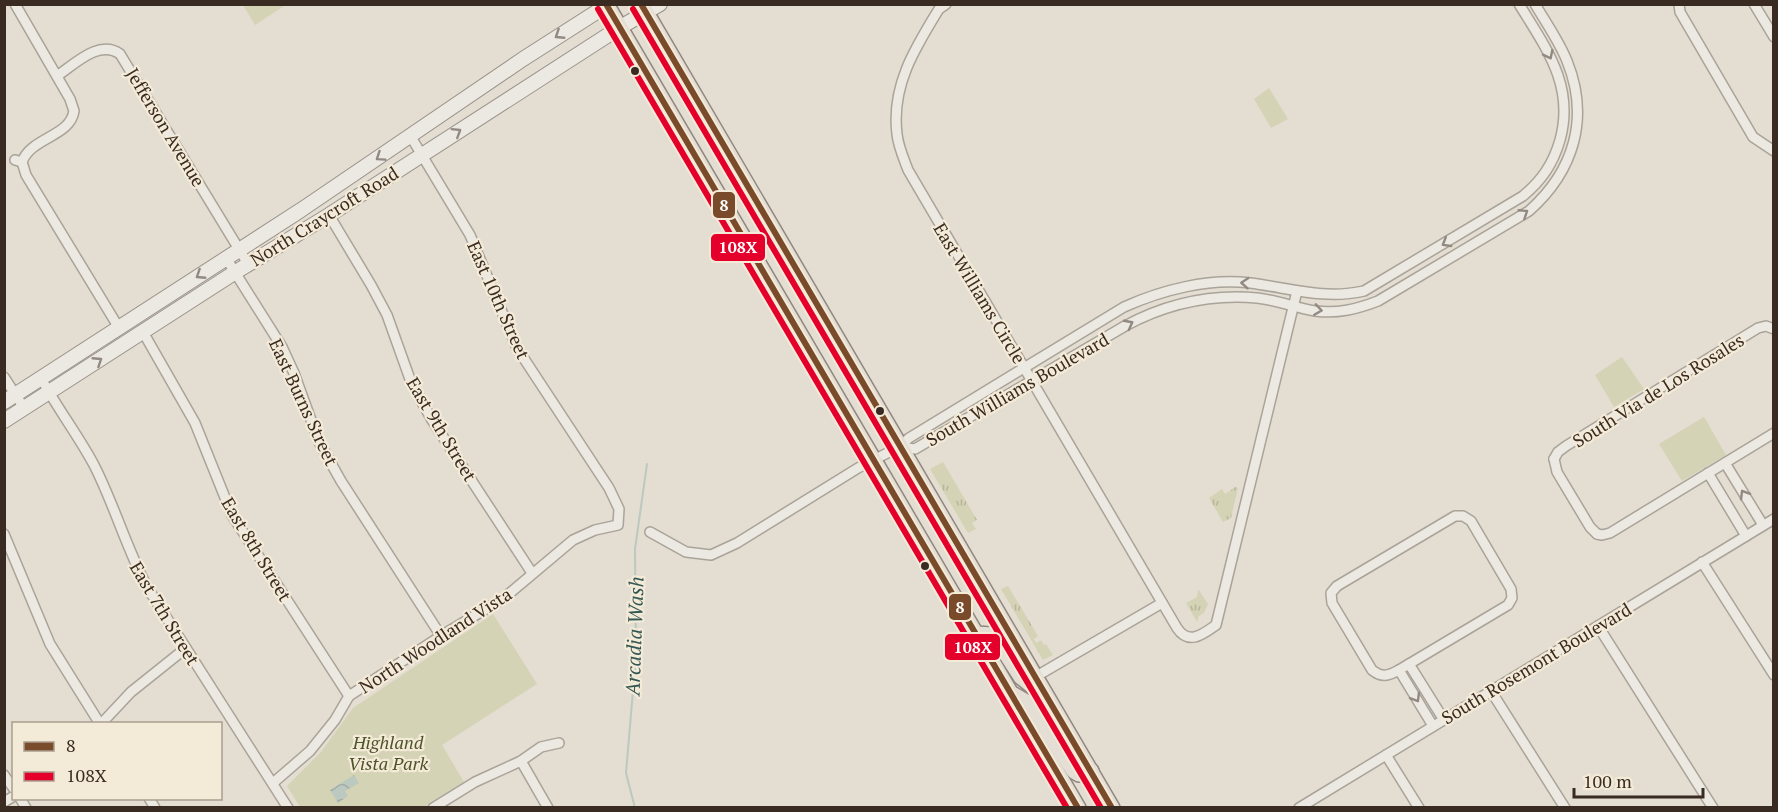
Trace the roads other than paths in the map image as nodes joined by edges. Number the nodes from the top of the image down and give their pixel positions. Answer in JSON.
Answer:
{"nodes":[{"id":1,"x":15,"y":4,"type":"edge"},
{"id":2,"x":660,"y":4,"type":"edge"},
{"id":3,"x":1519,"y":4,"type":"edge"},
{"id":4,"x":1534,"y":4,"type":"edge"},
{"id":5,"x":1679,"y":4,"type":"edge"},
{"id":6,"x":1754,"y":4,"type":"edge"},
{"id":7,"x":607,"y":5,"type":"edge"},
{"id":8,"x":941,"y":6,"type":"edge"},
{"id":9,"x":643,"y":9,"type":"edge"},
{"id":10,"x":619,"y":28,"type":"junction"},
{"id":11,"x":1773,"y":37,"type":"edge"},
{"id":12,"x":57,"y":76,"type":"junction"},
{"id":13,"x":411,"y":137,"type":"junction"},
{"id":14,"x":1773,"y":151,"type":"edge"},
{"id":15,"x":422,"y":154,"type":"junction"},
{"id":16,"x":329,"y":215,"type":"junction"},
{"id":17,"x":240,"y":249,"type":"junction"},
{"id":18,"x":226,"y":258,"type":"junction"},
{"id":19,"x":248,"y":264,"type":"junction"},
{"id":20,"x":234,"y":273,"type":"junction"},
{"id":21,"x":1297,"y":291,"type":"junction"},
{"id":22,"x":1294,"y":305,"type":"junction"},
{"id":23,"x":1769,"y":325,"type":"edge"},
{"id":24,"x":119,"y":328,"type":"junction"},
{"id":25,"x":143,"y":332,"type":"junction"},
{"id":26,"x":1025,"y":368,"type":"junction"},
{"id":27,"x":4,"y":377,"type":"edge"},
{"id":28,"x":41,"y":378,"type":"junction"},
{"id":29,"x":1032,"y":380,"type":"junction"},
{"id":30,"x":49,"y":392,"type":"junction"},
{"id":31,"x":10,"y":398,"type":"edge"},
{"id":32,"x":24,"y":408,"type":"junction"},
{"id":33,"x":4,"y":421,"type":"edge"},
{"id":34,"x":1773,"y":433,"type":"edge"},
{"id":35,"x":899,"y":447,"type":"junction"},
{"id":36,"x":873,"y":460,"type":"junction"},
{"id":37,"x":1725,"y":463,"type":"junction"},
{"id":38,"x":1708,"y":473,"type":"junction"},
{"id":39,"x":1773,"y":519,"type":"edge"},
{"id":40,"x":618,"y":525,"type":"joint"},
{"id":41,"x":1763,"y":525,"type":"junction"},
{"id":42,"x":650,"y":532,"type":"dead end"},
{"id":43,"x":4,"y":534,"type":"edge"},
{"id":44,"x":1746,"y":536,"type":"junction"},
{"id":45,"x":1702,"y":562,"type":"junction"},
{"id":46,"x":532,"y":573,"type":"junction"},
{"id":47,"x":1162,"y":603,"type":"junction"},
{"id":48,"x":1598,"y":626,"type":"junction"},
{"id":49,"x":976,"y":634,"type":"junction"},
{"id":50,"x":441,"y":636,"type":"junction"},
{"id":51,"x":186,"y":648,"type":"junction"},
{"id":52,"x":1409,"y":664,"type":"junction"},
{"id":53,"x":1399,"y":670,"type":"junction"},
{"id":54,"x":1773,"y":675,"type":"edge"},
{"id":55,"x":1035,"y":677,"type":"junction"},
{"id":56,"x":1491,"y":691,"type":"junction"},
{"id":57,"x":1011,"y":693,"type":"junction"},
{"id":58,"x":349,"y":696,"type":"junction"},
{"id":59,"x":1048,"y":699,"type":"junction"},
{"id":60,"x":1444,"y":720,"type":"junction"},
{"id":61,"x":100,"y":722,"type":"edge"},
{"id":62,"x":102,"y":722,"type":"edge"},
{"id":63,"x":1433,"y":726,"type":"junction"},
{"id":64,"x":560,"y":743,"type":"dead end"},
{"id":65,"x":1386,"y":755,"type":"junction"},
{"id":66,"x":520,"y":761,"type":"junction"},
{"id":67,"x":1091,"y":771,"type":"junction"},
{"id":68,"x":273,"y":783,"type":"junction"},
{"id":69,"x":288,"y":807,"type":"edge"},
{"id":70,"x":433,"y":807,"type":"edge"},
{"id":71,"x":548,"y":807,"type":"edge"},
{"id":72,"x":1078,"y":807,"type":"edge"},
{"id":73,"x":1112,"y":807,"type":"edge"},
{"id":74,"x":1299,"y":807,"type":"edge"},
{"id":75,"x":1419,"y":807,"type":"edge"},
{"id":76,"x":1565,"y":807,"type":"edge"},
{"id":77,"x":1713,"y":807,"type":"edge"}],
"edges":[{"from":1,"to":12,"type":"street"},
{"from":2,"to":9,"type":"main road","name":"North Craycroft Road"},
{"from":3,"to":21,"type":"street","name":"South Williams Boulevard","one_way":true},
{"from":22,"to":4,"type":"street","name":"South Williams Boulevard","one_way":true},
{"from":5,"to":14,"type":"street"},
{"from":6,"to":11,"type":"street"},
{"from":7,"to":10,"type":"main road"},
{"from":7,"to":13,"type":"main road","name":"North Craycroft Road","one_way":true},
{"from":8,"to":26,"type":"street","name":"East Williams Circle"},
{"from":9,"to":10,"type":"main road","name":"North Craycroft Road"},
{"from":9,"to":35,"type":"main road"},
{"from":15,"to":10,"type":"main road","name":"North Craycroft Road","one_way":true},
{"from":10,"to":36,"type":"main road"},
{"from":12,"to":17,"type":"street","name":"Jefferson Avenue"},
{"from":12,"to":24,"type":"street"},
{"from":13,"to":15,"type":"street","name":"East 10th Street"},
{"from":13,"to":17,"type":"main road","name":"North Craycroft Road","one_way":true},
{"from":15,"to":16,"type":"main road","name":"North Craycroft Road"},
{"from":15,"to":40,"type":"street","name":"East 10th Street"},
{"from":16,"to":19,"type":"main road","name":"North Craycroft Road"},
{"from":16,"to":46,"type":"street","name":"East 9th Street"},
{"from":17,"to":18,"type":"main road","name":"North Craycroft Road"},
{"from":17,"to":19,"type":"street","name":"Jefferson Avenue"},
{"from":18,"to":20,"type":"street","name":"East Burns Street"},
{"from":18,"to":24,"type":"main road","name":"North Craycroft Road","one_way":true},
{"from":19,"to":20,"type":"main road","name":"North Craycroft Road"},
{"from":20,"to":25,"type":"main road","name":"North Craycroft Road"},
{"from":20,"to":50,"type":"street","name":"East Burns Street"},
{"from":21,"to":22,"type":"street","name":"East Williams Circle"},
{"from":21,"to":26,"type":"street","name":"South Williams Boulevard","one_way":true},
{"from":29,"to":22,"type":"street","name":"South Williams Boulevard","one_way":true},
{"from":22,"to":47,"type":"street","name":"East Williams Circle"},
{"from":23,"to":38,"type":"street","name":"South Via de Los Rosales"},
{"from":24,"to":28,"type":"main road","name":"North Craycroft Road"},
{"from":30,"to":25,"type":"main road","name":"North Craycroft Road","one_way":true},
{"from":25,"to":58,"type":"street","name":"East 8th Street"},
{"from":26,"to":29,"type":"street","name":"East Williams Circle"},
{"from":26,"to":35,"type":"street","name":"South Williams Boulevard"},
{"from":27,"to":31,"type":"street"},
{"from":28,"to":30,"type":"street","name":"East 7th Street"},
{"from":28,"to":31,"type":"main road","name":"North Craycroft Road"},
{"from":29,"to":35,"type":"street","name":"South Williams Boulevard"},
{"from":29,"to":47,"type":"street","name":"East Williams Circle"},
{"from":30,"to":32,"type":"main road","name":"North Craycroft Road"},
{"from":30,"to":51,"type":"street","name":"East 7th Street"},
{"from":31,"to":32,"type":"street"},
{"from":32,"to":33,"type":"main road","name":"North Craycroft Road"},
{"from":34,"to":37,"type":"street"},
{"from":35,"to":36,"type":"street"},
{"from":35,"to":55,"type":"main road"},
{"from":36,"to":42,"type":"street"},
{"from":36,"to":49,"type":"main road"},
{"from":37,"to":38,"type":"street"},
{"from":41,"to":37,"type":"street","one_way":true},
{"from":38,"to":44,"type":"street"},
{"from":39,"to":41,"type":"street","name":"South Rosemont Boulevard"},
{"from":40,"to":46,"type":"street","name":"North Woodland Vista"},
{"from":41,"to":44,"type":"street","name":"South Rosemont Boulevard"},
{"from":43,"to":61,"type":"street"},
{"from":44,"to":45,"type":"street","name":"South Rosemont Boulevard"},
{"from":45,"to":48,"type":"street","name":"South Rosemont Boulevard"},
{"from":45,"to":54,"type":"street"},
{"from":46,"to":50,"type":"street","name":"North Woodland Vista"},
{"from":47,"to":55,"type":"street"},
{"from":48,"to":56,"type":"street","name":"South Rosemont Boulevard"},
{"from":48,"to":77,"type":"street"},
{"from":49,"to":57,"type":"main road"},
{"from":49,"to":59,"type":"main road"},
{"from":50,"to":58,"type":"street","name":"North Woodland Vista"},
{"from":51,"to":62,"type":"street"},
{"from":51,"to":68,"type":"street","name":"East 7th Street"},
{"from":52,"to":53,"type":"street"},
{"from":52,"to":53,"type":"street"},
{"from":52,"to":60,"type":"street"},
{"from":53,"to":63,"type":"street","one_way":true},
{"from":55,"to":59,"type":"main road"},
{"from":56,"to":60,"type":"street","name":"South Rosemont Boulevard"},
{"from":56,"to":76,"type":"street"},
{"from":57,"to":67,"type":"main road"},
{"from":57,"to":72,"type":"main road"},
{"from":58,"to":68,"type":"street","name":"North Woodland Vista"},
{"from":59,"to":67,"type":"main road"},
{"from":60,"to":63,"type":"street","name":"South Rosemont Boulevard"},
{"from":63,"to":65,"type":"street","name":"South Rosemont Boulevard"},
{"from":64,"to":66,"type":"street"},
{"from":65,"to":74,"type":"street","name":"South Rosemont Boulevard"},
{"from":65,"to":75,"type":"street"},
{"from":66,"to":70,"type":"street"},
{"from":66,"to":71,"type":"street"},
{"from":67,"to":73,"type":"main road"},
{"from":68,"to":69,"type":"street","name":"East 7th Street"}]}
